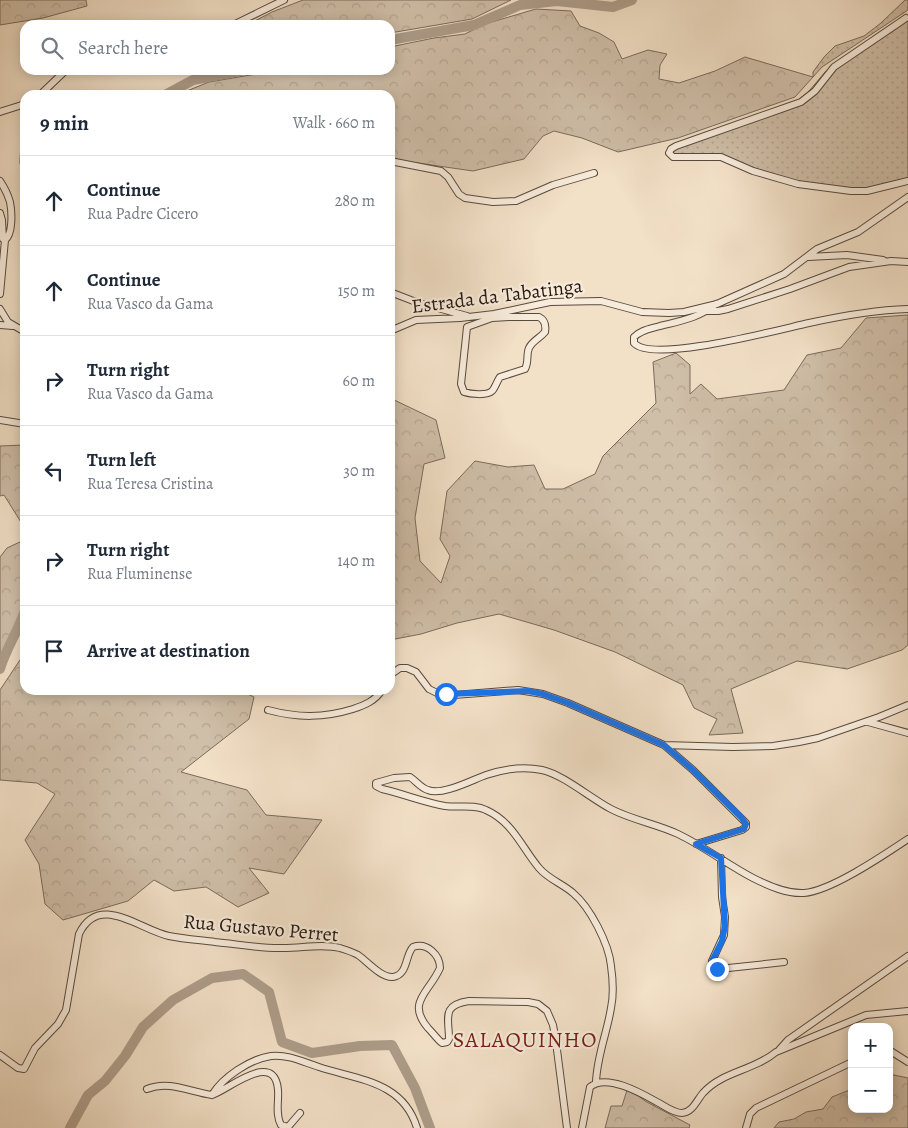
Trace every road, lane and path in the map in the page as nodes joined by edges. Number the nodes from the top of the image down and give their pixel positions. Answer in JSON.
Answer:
{"nodes":[{"id":1,"x":284,"y":0,"type":"edge"},
{"id":2,"x":906,"y":18,"type":"dead end"},
{"id":3,"x":243,"y":20,"type":"edge"},
{"id":4,"x":61,"y":75,"type":"edge"},
{"id":5,"x":45,"y":90,"type":"edge"},
{"id":6,"x":20,"y":106,"type":"edge"},
{"id":7,"x":0,"y":112,"type":"edge"},
{"id":8,"x":395,"y":162,"type":"edge"},
{"id":9,"x":594,"y":174,"type":"dead end"},
{"id":10,"x":0,"y":180,"type":"edge"},
{"id":11,"x":908,"y":180,"type":"edge"},
{"id":12,"x":908,"y":197,"type":"edge"},
{"id":13,"x":0,"y":213,"type":"edge"},
{"id":14,"x":5,"y":240,"type":"junction"},
{"id":15,"x":806,"y":257,"type":"junction"},
{"id":16,"x":891,"y":261,"type":"junction"},
{"id":17,"x":908,"y":262,"type":"edge"},
{"id":18,"x":0,"y":294,"type":"edge"},
{"id":19,"x":395,"y":294,"type":"edge"},
{"id":20,"x":716,"y":304,"type":"junction"},
{"id":21,"x":0,"y":309,"type":"edge"},
{"id":22,"x":908,"y":309,"type":"edge"},
{"id":23,"x":708,"y":311,"type":"junction"},
{"id":24,"x":491,"y":316,"type":"junction"},
{"id":25,"x":470,"y":317,"type":"junction"},
{"id":26,"x":0,"y":325,"type":"edge"},
{"id":27,"x":14,"y":326,"type":"junction"},
{"id":28,"x":20,"y":329,"type":"edge"},
{"id":29,"x":395,"y":329,"type":"edge"},
{"id":30,"x":0,"y":420,"type":"edge"},
{"id":31,"x":20,"y":423,"type":"edge"},
{"id":32,"x":395,"y":672,"type":"edge"},
{"id":33,"x":378,"y":695,"type":"edge"},
{"id":34,"x":908,"y":705,"type":"edge"},
{"id":35,"x":268,"y":710,"type":"dead end"},
{"id":36,"x":867,"y":721,"type":"junction"},
{"id":37,"x":908,"y":733,"type":"edge"},
{"id":38,"x":664,"y":745,"type":"junction"},
{"id":39,"x":908,"y":839,"type":"edge"},
{"id":40,"x":696,"y":844,"type":"junction"},
{"id":41,"x":721,"y":858,"type":"junction"},
{"id":42,"x":908,"y":956,"type":"edge"},
{"id":43,"x":784,"y":962,"type":"dead end"},
{"id":44,"x":908,"y":1011,"type":"edge"},
{"id":45,"x":776,"y":1052,"type":"junction"},
{"id":46,"x":893,"y":1053,"type":"edge"},
{"id":47,"x":0,"y":1055,"type":"edge"},
{"id":48,"x":908,"y":1062,"type":"edge"},
{"id":49,"x":848,"y":1064,"type":"edge"},
{"id":50,"x":596,"y":1082,"type":"junction"},
{"id":51,"x":147,"y":1089,"type":"dead end"},
{"id":52,"x":212,"y":1095,"type":"junction"},
{"id":53,"x":300,"y":1113,"type":"dead end"},
{"id":54,"x":417,"y":1128,"type":"edge"},
{"id":55,"x":567,"y":1128,"type":"edge"},
{"id":56,"x":582,"y":1128,"type":"edge"},
{"id":57,"x":746,"y":1128,"type":"edge"}],
"edges":[{"from":1,"to":3,"type":"street"},
{"from":2,"to":11,"type":"street"},
{"from":4,"to":5,"type":"street"},
{"from":6,"to":7,"type":"street"},
{"from":8,"to":9,"type":"street"},
{"from":10,"to":14,"type":"street"},
{"from":12,"to":15,"type":"street","name":"Estrada da Tabatinga"},
{"from":13,"to":14,"type":"street"},
{"from":14,"to":18,"type":"street"},
{"from":15,"to":16,"type":"street"},
{"from":15,"to":20,"type":"street","name":"Estrada da Tabatinga"},
{"from":16,"to":17,"type":"street"},
{"from":16,"to":23,"type":"street"},
{"from":19,"to":25,"type":"street"},
{"from":20,"to":23,"type":"street"},
{"from":20,"to":24,"type":"street","name":"Estrada da Tabatinga"},
{"from":21,"to":27,"type":"street"},
{"from":22,"to":23,"type":"street"},
{"from":24,"to":24,"type":"street"},
{"from":24,"to":25,"type":"street","name":"Estrada da Tabatinga"},
{"from":25,"to":29,"type":"street","name":"Estrada da Tabatinga"},
{"from":26,"to":27,"type":"street"},
{"from":27,"to":28,"type":"street"},
{"from":30,"to":31,"type":"street"},
{"from":32,"to":38,"type":"street"},
{"from":33,"to":35,"type":"street"},
{"from":34,"to":36,"type":"street"},
{"from":36,"to":37,"type":"street"},
{"from":36,"to":38,"type":"street"},
{"from":38,"to":40,"type":"street"},
{"from":39,"to":41,"type":"street"},
{"from":40,"to":41,"type":"street"},
{"from":40,"to":50,"type":"street"},
{"from":41,"to":43,"type":"street"},
{"from":42,"to":45,"type":"street"},
{"from":44,"to":45,"type":"street"},
{"from":45,"to":50,"type":"street"},
{"from":46,"to":48,"type":"street"},
{"from":47,"to":55,"type":"street","name":"Rua Gustavo Perret"},
{"from":49,"to":57,"type":"street"},
{"from":50,"to":56,"type":"street"},
{"from":51,"to":52,"type":"street"},
{"from":52,"to":53,"type":"street"},
{"from":52,"to":54,"type":"street"}]}
